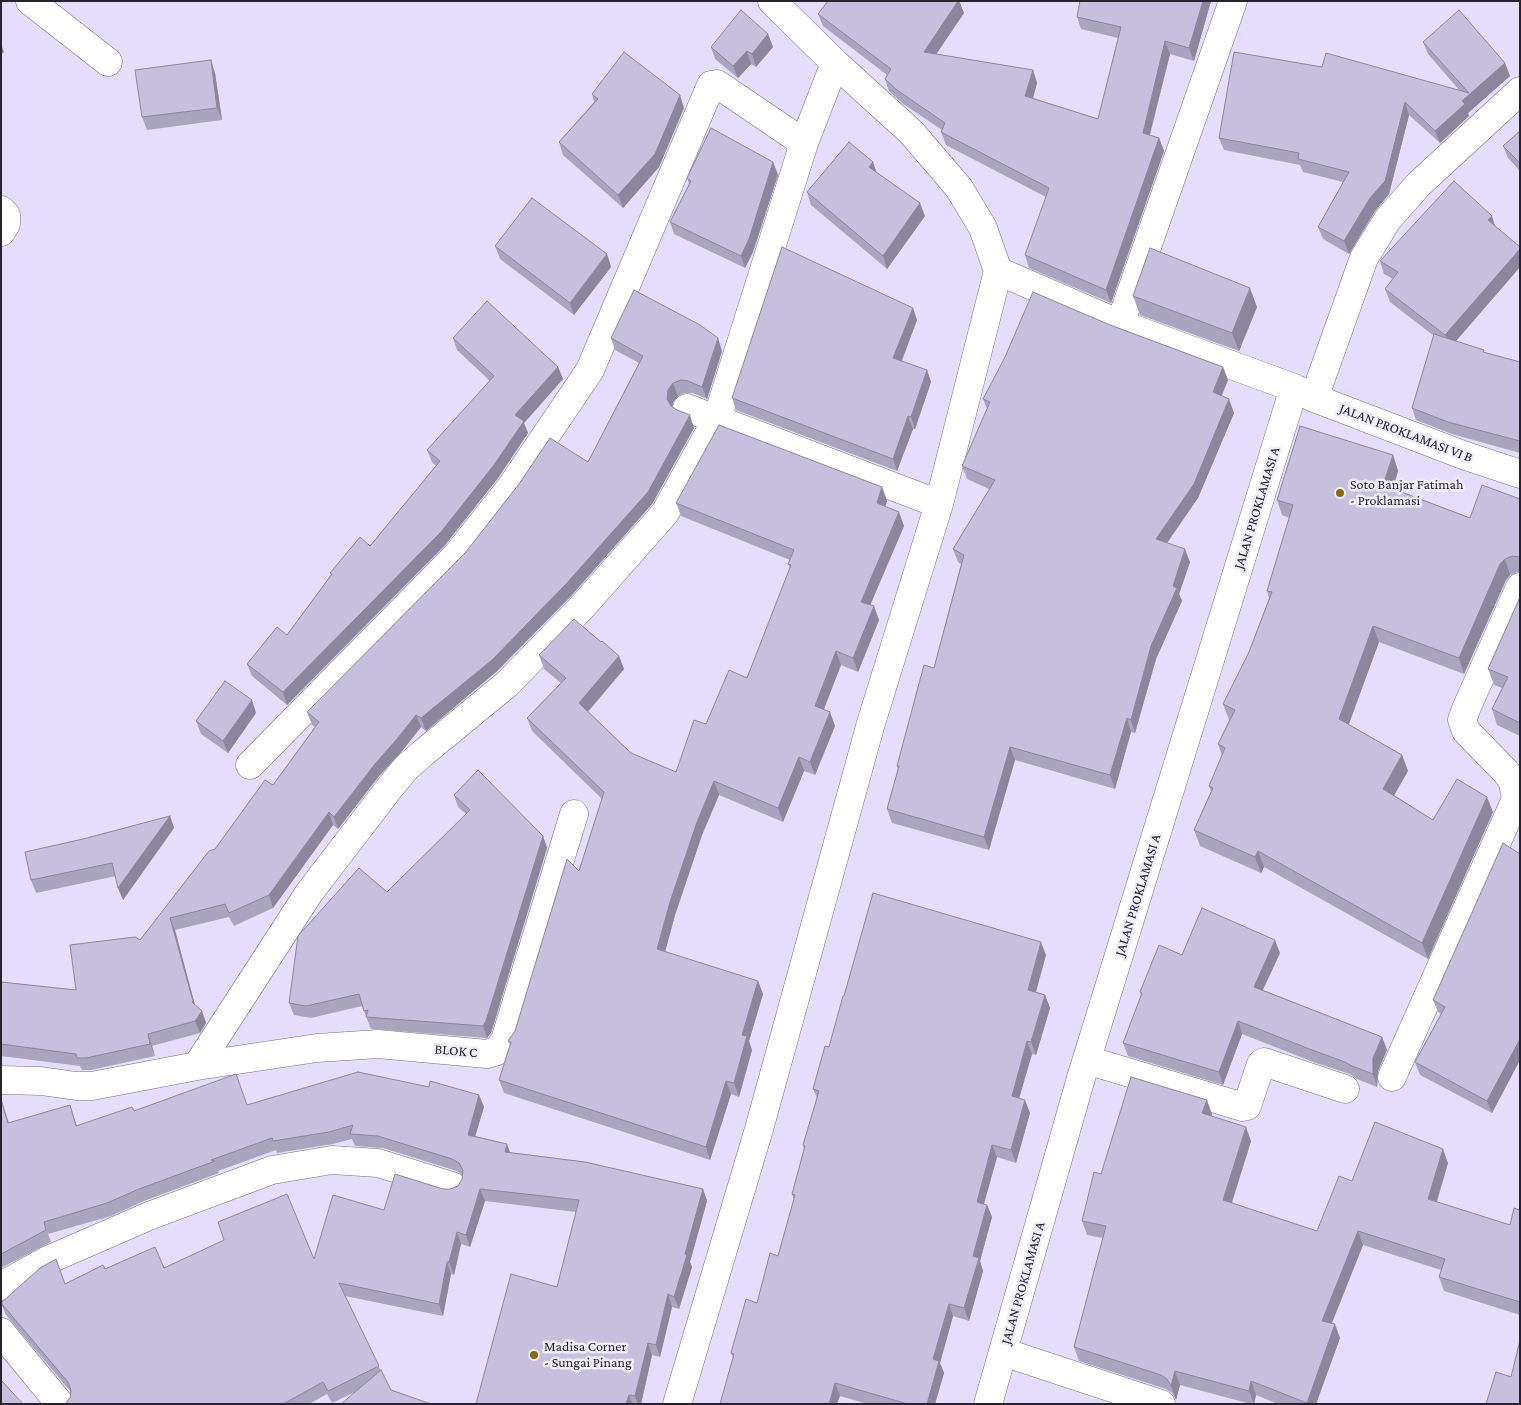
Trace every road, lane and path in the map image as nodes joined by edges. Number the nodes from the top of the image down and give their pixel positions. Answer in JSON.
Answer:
{"nodes":[{"id":1,"x":30,"y":1,"type":"edge"},
{"id":2,"x":772,"y":1,"type":"edge"},
{"id":3,"x":1233,"y":1,"type":"edge"},
{"id":4,"x":108,"y":62,"type":"dead end"},
{"id":5,"x":835,"y":63,"type":"junction"},
{"id":6,"x":1520,"y":91,"type":"edge"},
{"id":7,"x":804,"y":143,"type":"junction"},
{"id":8,"x":1,"y":210,"type":"edge"},
{"id":9,"x":1,"y":232,"type":"edge"},
{"id":10,"x":998,"y":271,"type":"junction"},
{"id":11,"x":1120,"y":324,"type":"junction"},
{"id":12,"x":1304,"y":393,"type":"junction"},
{"id":13,"x":687,"y":408,"type":"dead end"},
{"id":14,"x":717,"y":419,"type":"junction"},
{"id":15,"x":1520,"y":474,"type":"edge"},
{"id":16,"x":939,"y":504,"type":"junction"},
{"id":17,"x":1520,"y":587,"type":"edge"},
{"id":18,"x":250,"y":765,"type":"dead end"},
{"id":19,"x":574,"y":814,"type":"dead end"},
{"id":20,"x":1087,"y":1060,"type":"junction"},
{"id":21,"x":197,"y":1066,"type":"junction"},
{"id":22,"x":1392,"y":1077,"type":"dead end"},
{"id":23,"x":1,"y":1080,"type":"edge"},
{"id":24,"x":1345,"y":1089,"type":"dead end"},
{"id":25,"x":452,"y":1186,"type":"edge"},
{"id":26,"x":1,"y":1286,"type":"edge"},
{"id":27,"x":1,"y":1332,"type":"edge"},
{"id":28,"x":1003,"y":1352,"type":"junction"},
{"id":29,"x":60,"y":1404,"type":"edge"},
{"id":30,"x":677,"y":1404,"type":"edge"},
{"id":31,"x":988,"y":1404,"type":"edge"},
{"id":32,"x":1161,"y":1404,"type":"edge"}],
"edges":[{"from":1,"to":4,"type":"street"},
{"from":2,"to":5,"type":"street"},
{"from":3,"to":11,"type":"street"},
{"from":5,"to":7,"type":"street"},
{"from":5,"to":10,"type":"street"},
{"from":6,"to":12,"type":"street","name":"JALAN PROKLAMASI A"},
{"from":7,"to":14,"type":"street"},
{"from":7,"to":18,"type":"street"},
{"from":8,"to":9,"type":"street"},
{"from":10,"to":11,"type":"street","name":"JALAN PROKLAMASI VI B"},
{"from":10,"to":16,"type":"street"},
{"from":11,"to":12,"type":"street","name":"JALAN PROKLAMASI VI B"},
{"from":12,"to":15,"type":"street","name":"JALAN PROKLAMASI VI B"},
{"from":12,"to":20,"type":"street","name":"JALAN PROKLAMASI A"},
{"from":13,"to":14,"type":"street"},
{"from":14,"to":16,"type":"street"},
{"from":14,"to":21,"type":"street"},
{"from":16,"to":30,"type":"street"},
{"from":17,"to":22,"type":"street"},
{"from":19,"to":21,"type":"street","name":"BLOK C"},
{"from":20,"to":24,"type":"street"},
{"from":20,"to":28,"type":"street","name":"JALAN PROKLAMASI A"},
{"from":21,"to":23,"type":"street"},
{"from":25,"to":26,"type":"street"},
{"from":27,"to":29,"type":"street"},
{"from":28,"to":31,"type":"street","name":"JALAN PROKLAMASI A"},
{"from":28,"to":32,"type":"street"}]}
